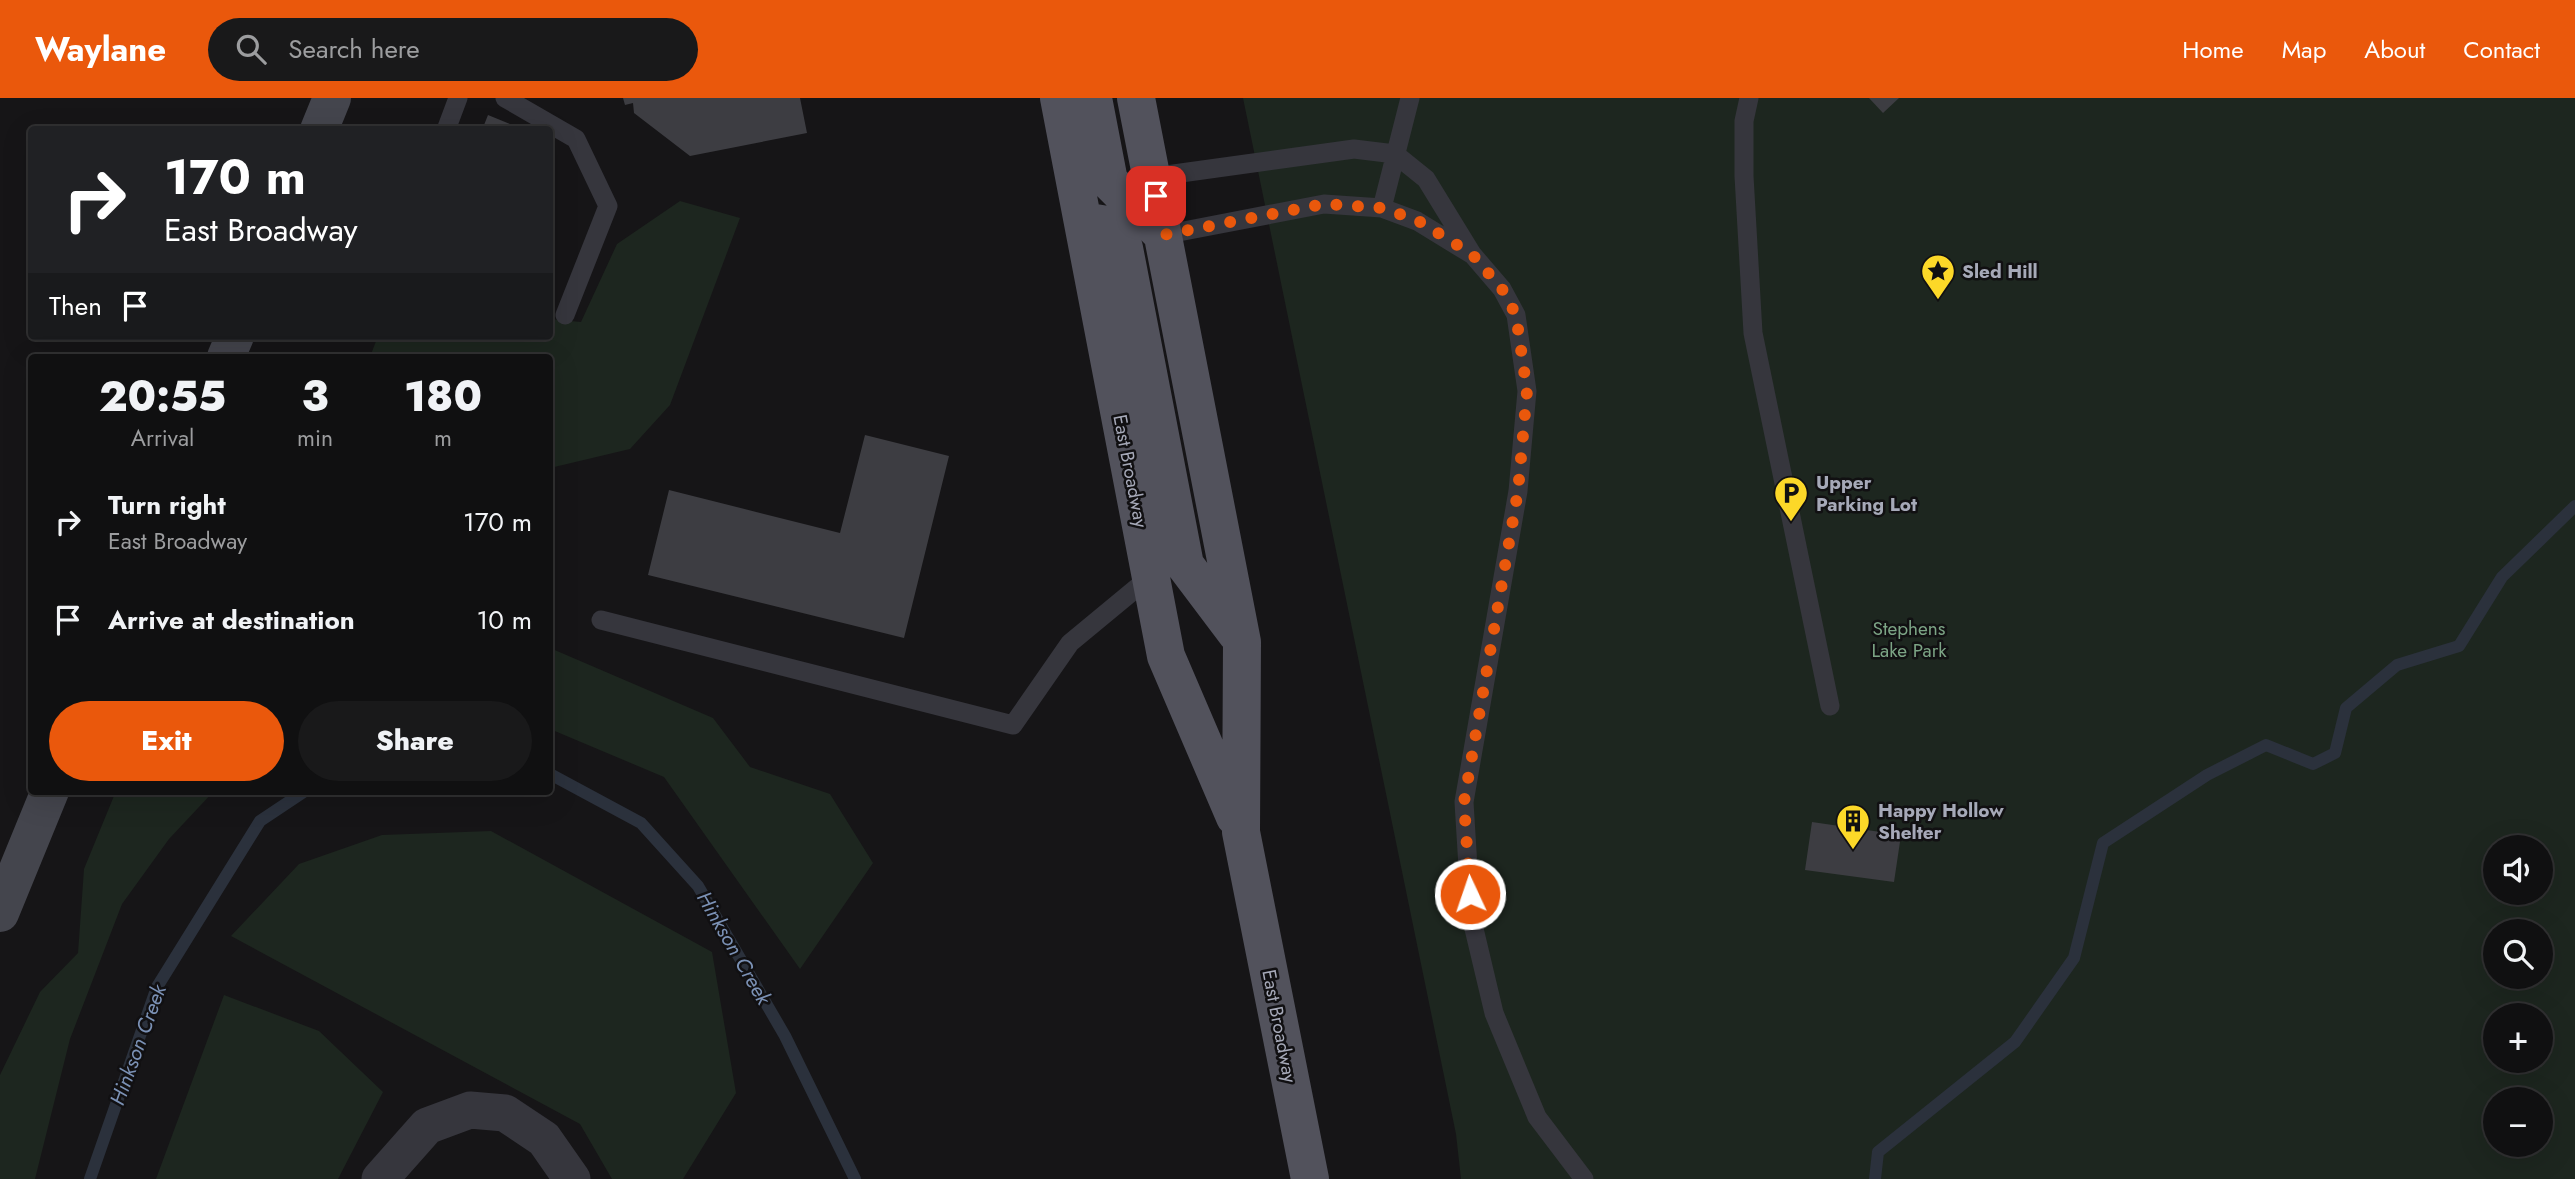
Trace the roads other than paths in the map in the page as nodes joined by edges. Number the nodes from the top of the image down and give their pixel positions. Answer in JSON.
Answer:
{"nodes":[{"id":1,"x":332,"y":98,"type":"edge"},
{"id":2,"x":458,"y":98,"type":"edge"},
{"id":3,"x":505,"y":98,"type":"edge"},
{"id":4,"x":1059,"y":98,"type":"edge"},
{"id":5,"x":1093,"y":98,"type":"edge"},
{"id":6,"x":1136,"y":98,"type":"edge"},
{"id":7,"x":1410,"y":98,"type":"edge"},
{"id":8,"x":1749,"y":98,"type":"edge"},
{"id":9,"x":321,"y":126,"type":"edge"},
{"id":10,"x":448,"y":126,"type":"edge"},
{"id":11,"x":1395,"y":154,"type":"junction"},
{"id":12,"x":1152,"y":177,"type":"junction"},
{"id":13,"x":1382,"y":208,"type":"junction"},
{"id":14,"x":1083,"y":221,"type":"junction"},
{"id":15,"x":1163,"y":235,"type":"junction"},
{"id":16,"x":1472,"y":254,"type":"junction"},
{"id":17,"x":565,"y":315,"type":"dead end"},
{"id":18,"x":1151,"y":576,"type":"junction"},
{"id":19,"x":601,"y":620,"type":"dead end"},
{"id":20,"x":1242,"y":642,"type":"junction"},
{"id":21,"x":1830,"y":706,"type":"dead end"},
{"id":22,"x":48,"y":795,"type":"edge"},
{"id":23,"x":1241,"y":832,"type":"junction"},
{"id":24,"x":0,"y":913,"type":"edge"},
{"id":25,"x":380,"y":1179,"type":"edge"},
{"id":26,"x":572,"y":1179,"type":"edge"},
{"id":27,"x":1310,"y":1179,"type":"edge"},
{"id":28,"x":1584,"y":1179,"type":"edge"}],
"edges":[{"from":1,"to":9,"type":"main road"},
{"from":2,"to":10,"type":"lane"},
{"from":3,"to":17,"type":"lane"},
{"from":4,"to":14,"type":"main road","name":"East Broadway"},
{"from":5,"to":15,"type":"main road"},
{"from":6,"to":12,"type":"main road","name":"East Broadway"},
{"from":7,"to":11,"type":"lane"},
{"from":8,"to":21,"type":"lane"},
{"from":11,"to":12,"type":"lane"},
{"from":11,"to":13,"type":"lane"},
{"from":11,"to":16,"type":"lane"},
{"from":12,"to":15,"type":"main road","name":"East Broadway"},
{"from":13,"to":15,"type":"lane"},
{"from":13,"to":16,"type":"lane"},
{"from":14,"to":18,"type":"main road","name":"East Broadway"},
{"from":14,"to":20,"type":"main road"},
{"from":15,"to":20,"type":"main road","name":"East Broadway"},
{"from":16,"to":28,"type":"lane"},
{"from":18,"to":19,"type":"lane"},
{"from":18,"to":23,"type":"main road","name":"East Broadway"},
{"from":20,"to":23,"type":"main road","name":"East Broadway"},
{"from":22,"to":24,"type":"main road"},
{"from":23,"to":27,"type":"main road","name":"East Broadway"},
{"from":25,"to":26,"type":"street"}]}
